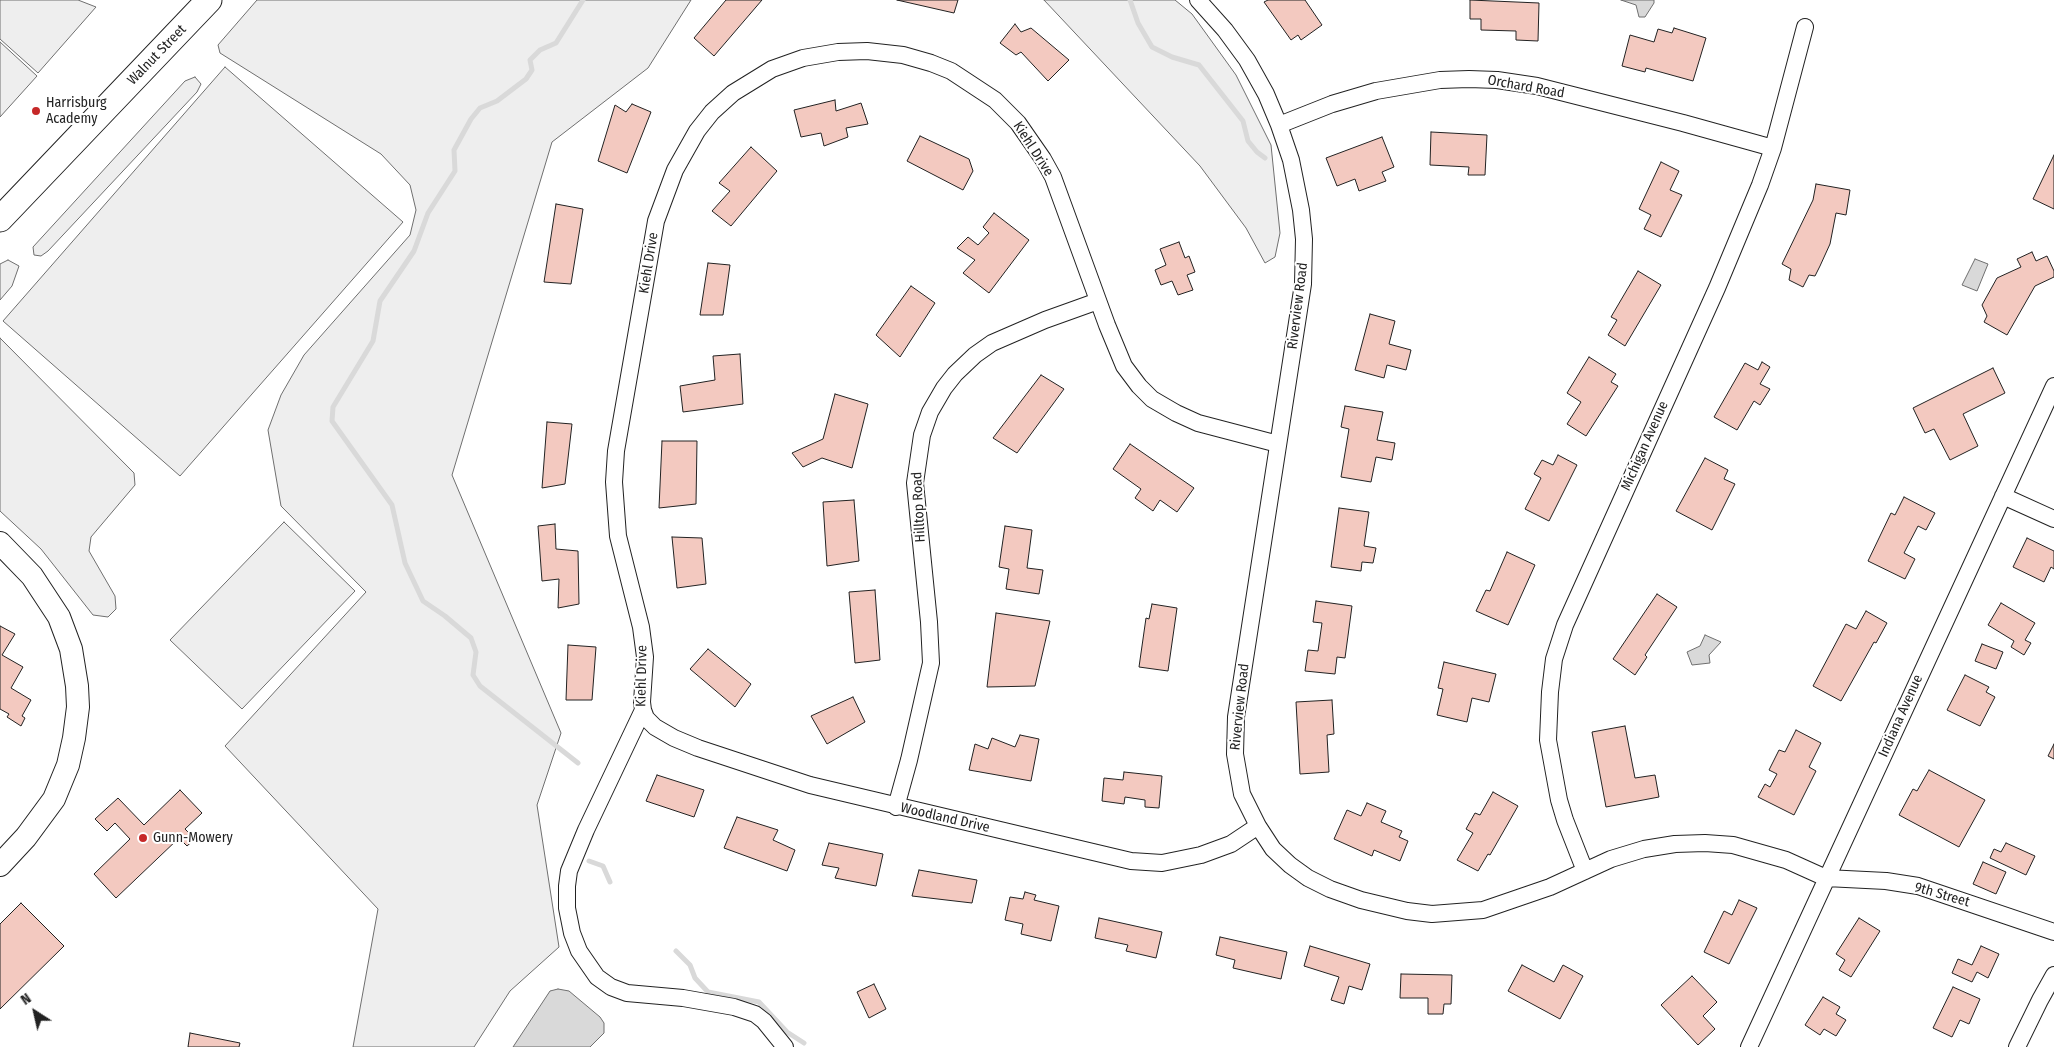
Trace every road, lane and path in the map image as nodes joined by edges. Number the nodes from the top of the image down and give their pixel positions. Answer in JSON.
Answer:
{"nodes":[{"id":1,"x":209,"y":0,"type":"edge"},
{"id":2,"x":1198,"y":0,"type":"edge"},
{"id":3,"x":1805,"y":26,"type":"dead end"},
{"id":4,"x":1279,"y":125,"type":"junction"},
{"id":5,"x":1773,"y":148,"type":"junction"},
{"id":6,"x":0,"y":219,"type":"edge"},
{"id":7,"x":1098,"y":301,"type":"junction"},
{"id":8,"x":2053,"y":393,"type":"edge"},
{"id":9,"x":1278,"y":444,"type":"junction"},
{"id":10,"x":2003,"y":496,"type":"junction"},
{"id":11,"x":2054,"y":519,"type":"edge"},
{"id":12,"x":0,"y":543,"type":"edge"},
{"id":13,"x":643,"y":710,"type":"junction"},
{"id":14,"x":896,"y":807,"type":"junction"},
{"id":15,"x":1258,"y":826,"type":"junction"},
{"id":16,"x":0,"y":865,"type":"edge"},
{"id":17,"x":1585,"y":871,"type":"junction"},
{"id":18,"x":1826,"y":878,"type":"junction"},
{"id":19,"x":2054,"y":932,"type":"edge"},
{"id":20,"x":2054,"y":975,"type":"edge"},
{"id":21,"x":785,"y":1047,"type":"edge"},
{"id":22,"x":1748,"y":1047,"type":"edge"},
{"id":23,"x":2017,"y":1047,"type":"edge"}],
"edges":[{"from":1,"to":6,"type":"main road","name":"Walnut Street"},
{"from":2,"to":4,"type":"street","name":"Riverview Road"},
{"from":3,"to":5,"type":"street","name":"Michigan Avenue"},
{"from":4,"to":5,"type":"street","name":"Orchard Road"},
{"from":4,"to":9,"type":"street","name":"Riverview Road"},
{"from":5,"to":17,"type":"street","name":"Michigan Avenue"},
{"from":7,"to":9,"type":"street","name":"Kiehl Drive"},
{"from":7,"to":13,"type":"street","name":"Kiehl Drive"},
{"from":7,"to":14,"type":"street","name":"Hilltop Road"},
{"from":8,"to":10,"type":"street","name":"Indiana Avenue"},
{"from":9,"to":15,"type":"street","name":"Riverview Road"},
{"from":10,"to":11,"type":"street"},
{"from":10,"to":18,"type":"street","name":"Indiana Avenue"},
{"from":12,"to":16,"type":"main road"},
{"from":13,"to":14,"type":"street","name":"Woodland Drive"},
{"from":13,"to":21,"type":"street","name":"Kiehl Drive"},
{"from":14,"to":15,"type":"street","name":"Woodland Drive"},
{"from":15,"to":17,"type":"street","name":"Riverview Road"},
{"from":17,"to":18,"type":"street","name":"Riverview Road"},
{"from":18,"to":19,"type":"street","name":"9th Street"},
{"from":18,"to":22,"type":"street","name":"Indiana Avenue"},
{"from":20,"to":23,"type":"street"}]}
